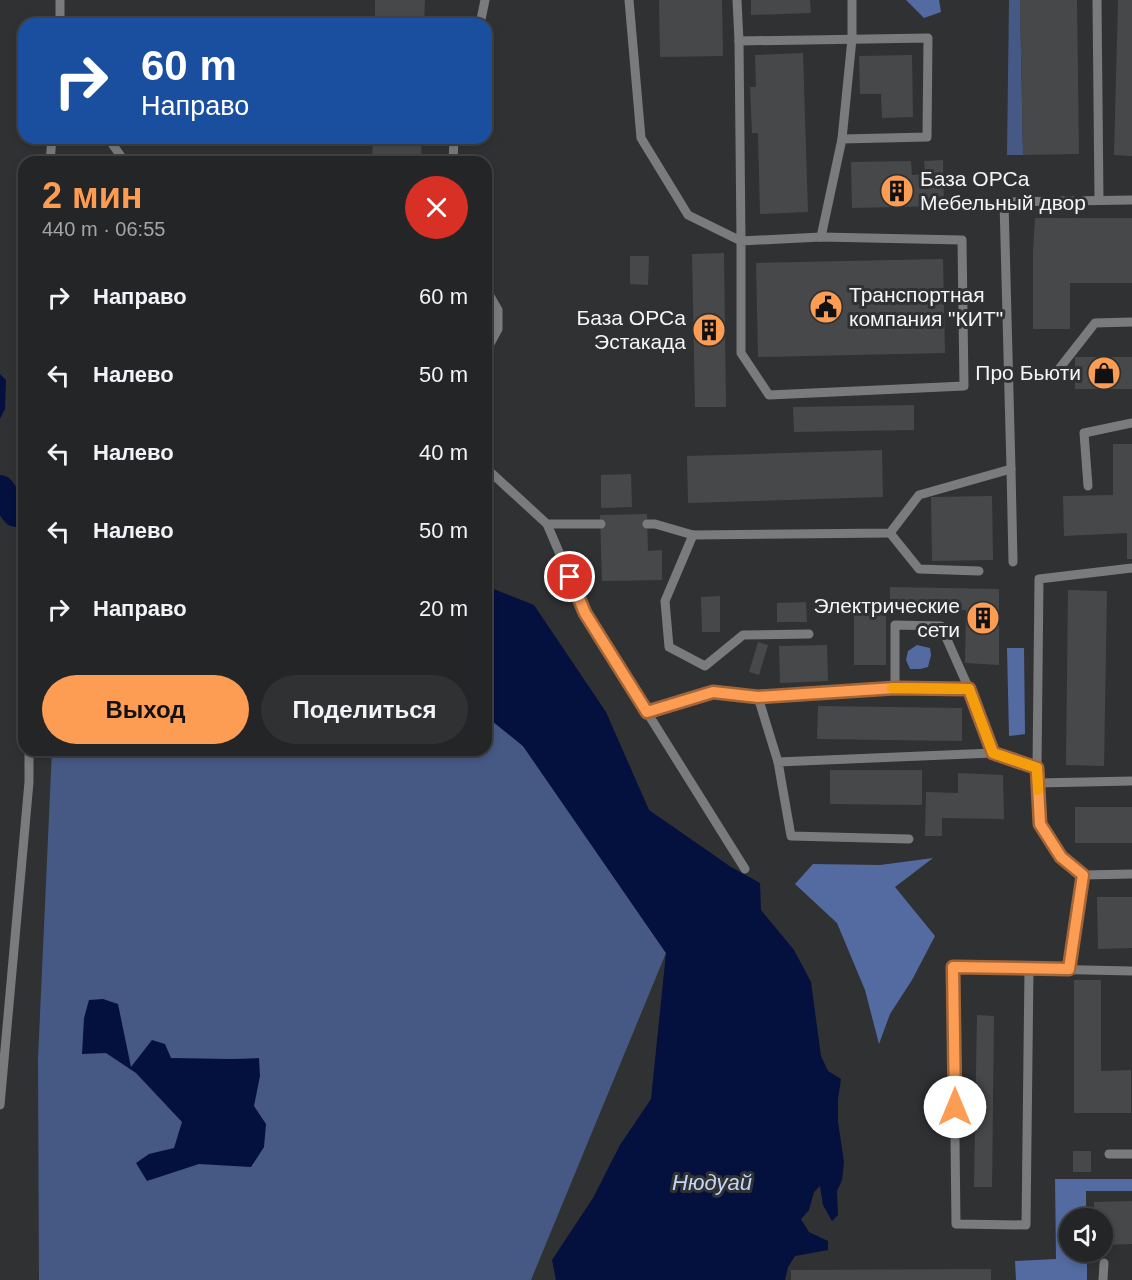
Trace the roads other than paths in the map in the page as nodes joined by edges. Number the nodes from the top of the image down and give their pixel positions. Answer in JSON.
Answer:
{"nodes":[{"id":1,"x":60,"y":0,"type":"edge"},
{"id":2,"x":485,"y":0,"type":"edge"},
{"id":3,"x":629,"y":0,"type":"edge"},
{"id":4,"x":737,"y":0,"type":"edge"},
{"id":5,"x":852,"y":0,"type":"edge"},
{"id":6,"x":1096,"y":0,"type":"edge"},
{"id":7,"x":60,"y":18,"type":"edge"},
{"id":8,"x":481,"y":18,"type":"edge"},
{"id":9,"x":852,"y":39,"type":"junction"},
{"id":10,"x":739,"y":41,"type":"junction"},
{"id":11,"x":842,"y":139,"type":"junction"},
{"id":12,"x":1099,"y":200,"type":"junction"},
{"id":13,"x":1132,"y":200,"type":"edge"},
{"id":14,"x":820,"y":237,"type":"junction"},
{"id":15,"x":741,"y":241,"type":"junction"},
{"id":16,"x":492,"y":300,"type":"edge"},
{"id":17,"x":1132,"y":322,"type":"edge"},
{"id":18,"x":492,"y":340,"type":"edge"},
{"id":19,"x":1055,"y":374,"type":"dead end"},
{"id":20,"x":1132,"y":423,"type":"edge"},
{"id":21,"x":1011,"y":469,"type":"junction"},
{"id":22,"x":492,"y":474,"type":"edge"},
{"id":23,"x":1088,"y":486,"type":"dead end"},
{"id":24,"x":547,"y":524,"type":"junction"},
{"id":25,"x":601,"y":524,"type":"dead end"},
{"id":26,"x":647,"y":524,"type":"dead end"},
{"id":27,"x":890,"y":533,"type":"junction"},
{"id":28,"x":693,"y":536,"type":"junction"},
{"id":29,"x":1013,"y":562,"type":"dead end"},
{"id":30,"x":1132,"y":568,"type":"edge"},
{"id":31,"x":979,"y":571,"type":"dead end"},
{"id":32,"x":809,"y":634,"type":"dead end"},
{"id":33,"x":895,"y":688,"type":"junction"},
{"id":34,"x":969,"y":689,"type":"junction"},
{"id":35,"x":758,"y":697,"type":"junction"},
{"id":36,"x":647,"y":712,"type":"junction"},
{"id":37,"x":993,"y":753,"type":"junction"},
{"id":38,"x":29,"y":756,"type":"edge"},
{"id":39,"x":778,"y":762,"type":"junction"},
{"id":40,"x":1037,"y":768,"type":"junction"},
{"id":41,"x":1132,"y":781,"type":"edge"},
{"id":42,"x":1037,"y":783,"type":"junction"},
{"id":43,"x":909,"y":839,"type":"dead end"},
{"id":44,"x":745,"y":869,"type":"dead end"},
{"id":45,"x":1132,"y":874,"type":"edge"},
{"id":46,"x":1083,"y":875,"type":"junction"},
{"id":47,"x":1029,"y":969,"type":"junction"},
{"id":48,"x":1069,"y":969,"type":"junction"},
{"id":49,"x":1132,"y":971,"type":"edge"},
{"id":50,"x":0,"y":1105,"type":"edge"},
{"id":51,"x":1109,"y":1154,"type":"dead end"},
{"id":52,"x":1132,"y":1154,"type":"edge"},
{"id":53,"x":1104,"y":1263,"type":"dead end"},
{"id":54,"x":1103,"y":1280,"type":"edge"}],
"edges":[{"from":1,"to":7,"type":"lane"},
{"from":2,"to":8,"type":"lane"},
{"from":3,"to":15,"type":"lane"},
{"from":4,"to":10,"type":"lane"},
{"from":5,"to":9,"type":"lane"},
{"from":6,"to":12,"type":"lane"},
{"from":9,"to":10,"type":"lane"},
{"from":9,"to":11,"type":"lane"},
{"from":9,"to":11,"type":"lane"},
{"from":10,"to":15,"type":"lane"},
{"from":11,"to":14,"type":"lane"},
{"from":12,"to":13,"type":"lane"},
{"from":12,"to":21,"type":"lane"},
{"from":14,"to":15,"type":"lane"},
{"from":14,"to":15,"type":"lane"},
{"from":16,"to":18,"type":"lane"},
{"from":17,"to":19,"type":"lane"},
{"from":20,"to":23,"type":"lane"},
{"from":21,"to":27,"type":"lane"},
{"from":21,"to":29,"type":"lane"},
{"from":22,"to":24,"type":"lane"},
{"from":24,"to":25,"type":"lane"},
{"from":24,"to":36,"type":"lane"},
{"from":26,"to":28,"type":"lane"},
{"from":27,"to":28,"type":"lane"},
{"from":27,"to":31,"type":"lane"},
{"from":28,"to":32,"type":"lane"},
{"from":30,"to":40,"type":"lane"},
{"from":33,"to":34,"type":"lane"},
{"from":33,"to":34,"type":"lane"},
{"from":33,"to":35,"type":"lane"},
{"from":34,"to":37,"type":"lane"},
{"from":35,"to":36,"type":"lane"},
{"from":35,"to":39,"type":"lane"},
{"from":36,"to":44,"type":"lane"},
{"from":37,"to":39,"type":"lane"},
{"from":37,"to":40,"type":"lane"},
{"from":38,"to":50,"type":"lane"},
{"from":39,"to":43,"type":"lane"},
{"from":40,"to":42,"type":"lane"},
{"from":41,"to":42,"type":"lane"},
{"from":42,"to":46,"type":"lane"},
{"from":45,"to":46,"type":"lane"},
{"from":46,"to":48,"type":"lane"},
{"from":47,"to":47,"type":"lane"},
{"from":47,"to":48,"type":"lane"},
{"from":48,"to":49,"type":"lane"},
{"from":51,"to":52,"type":"lane"},
{"from":53,"to":54,"type":"lane"}]}
